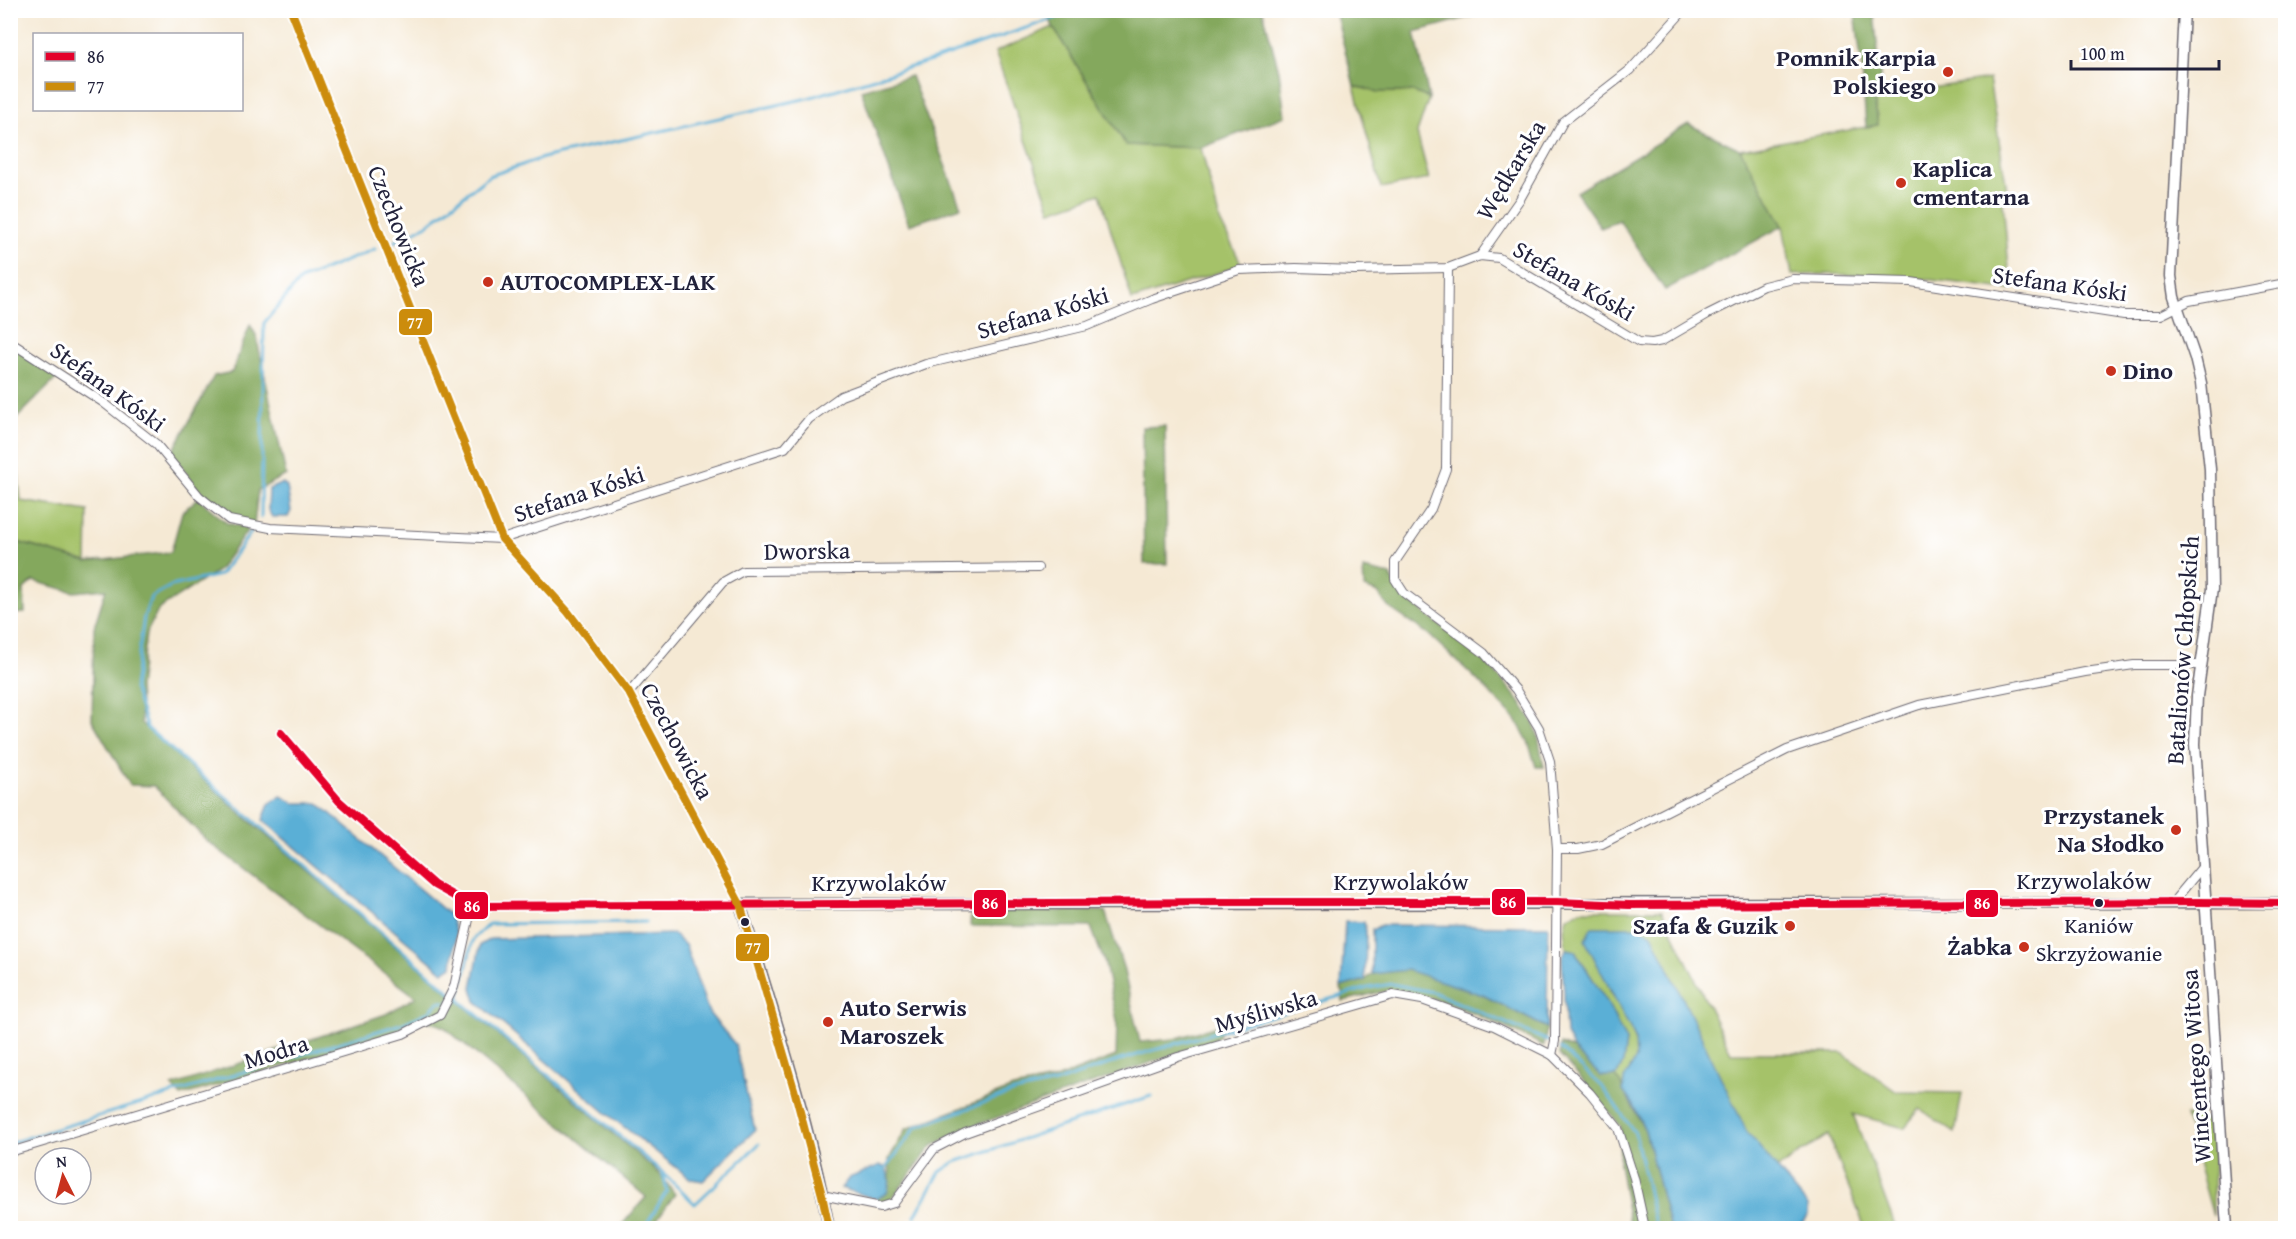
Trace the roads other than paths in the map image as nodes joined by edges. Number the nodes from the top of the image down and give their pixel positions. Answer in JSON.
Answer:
{"nodes":[{"id":1,"x":291,"y":10,"type":"edge"},
{"id":2,"x":1684,"y":10,"type":"edge"},
{"id":3,"x":2184,"y":10,"type":"edge"},
{"id":4,"x":1480,"y":256,"type":"junction"},
{"id":5,"x":1448,"y":268,"type":"junction"},
{"id":6,"x":2286,"y":283,"type":"edge"},
{"id":7,"x":2178,"y":307,"type":"junction"},
{"id":8,"x":10,"y":342,"type":"edge"},
{"id":9,"x":502,"y":539,"type":"junction"},
{"id":10,"x":1038,"y":568,"type":"dead end"},
{"id":11,"x":2201,"y":665,"type":"junction"},
{"id":12,"x":629,"y":693,"type":"junction"},
{"id":13,"x":281,"y":733,"type":"dead end"},
{"id":14,"x":1557,"y":849,"type":"junction"},
{"id":15,"x":2203,"y":866,"type":"junction"},
{"id":16,"x":1557,"y":902,"type":"junction"},
{"id":17,"x":2173,"y":902,"type":"junction"},
{"id":18,"x":2205,"y":902,"type":"junction"},
{"id":19,"x":2286,"y":903,"type":"edge"},
{"id":20,"x":740,"y":904,"type":"junction"},
{"id":21,"x":472,"y":906,"type":"junction"},
{"id":22,"x":1552,"y":1055,"type":"junction"},
{"id":23,"x":10,"y":1152,"type":"edge"},
{"id":24,"x":822,"y":1195,"type":"junction"},
{"id":25,"x":829,"y":1228,"type":"edge"},
{"id":26,"x":1645,"y":1228,"type":"edge"},
{"id":27,"x":2227,"y":1228,"type":"edge"}],
"edges":[{"from":1,"to":9,"type":"street","name":"Czechowicka"},
{"from":2,"to":4,"type":"street","name":"Wędkarska"},
{"from":3,"to":7,"type":"street","name":"Batalionów Chłopskich"},
{"from":4,"to":5,"type":"street","name":"Stefana Kóski"},
{"from":4,"to":7,"type":"street","name":"Stefana Kóski"},
{"from":5,"to":9,"type":"street","name":"Stefana Kóski"},
{"from":5,"to":14,"type":"street"},
{"from":6,"to":7,"type":"street","name":"Stefana Kóski"},
{"from":7,"to":11,"type":"street","name":"Batalionów Chłopskich"},
{"from":8,"to":9,"type":"street","name":"Stefana Kóski"},
{"from":9,"to":12,"type":"street","name":"Czechowicka"},
{"from":10,"to":12,"type":"street","name":"Dworska"},
{"from":11,"to":14,"type":"street"},
{"from":11,"to":15,"type":"street","name":"Batalionów Chłopskich"},
{"from":12,"to":20,"type":"street","name":"Czechowicka"},
{"from":13,"to":21,"type":"street"},
{"from":14,"to":16,"type":"street"},
{"from":15,"to":17,"type":"street"},
{"from":15,"to":18,"type":"street","name":"Batalionów Chłopskich"},
{"from":16,"to":17,"type":"street","name":"Krzywolaków"},
{"from":16,"to":20,"type":"street","name":"Krzywolaków"},
{"from":16,"to":22,"type":"street"},
{"from":17,"to":18,"type":"street","name":"Krzywolaków"},
{"from":18,"to":19,"type":"street","name":"Krzywolaków"},
{"from":18,"to":27,"type":"street","name":"Wincentego Witosa"},
{"from":20,"to":21,"type":"street"},
{"from":20,"to":24,"type":"street","name":"Czechowicka"},
{"from":21,"to":23,"type":"street","name":"Modra"},
{"from":22,"to":24,"type":"street","name":"Myśliwska"},
{"from":22,"to":26,"type":"street","name":"Myśliwska"},
{"from":24,"to":25,"type":"street","name":"Czechowicka"}]}
